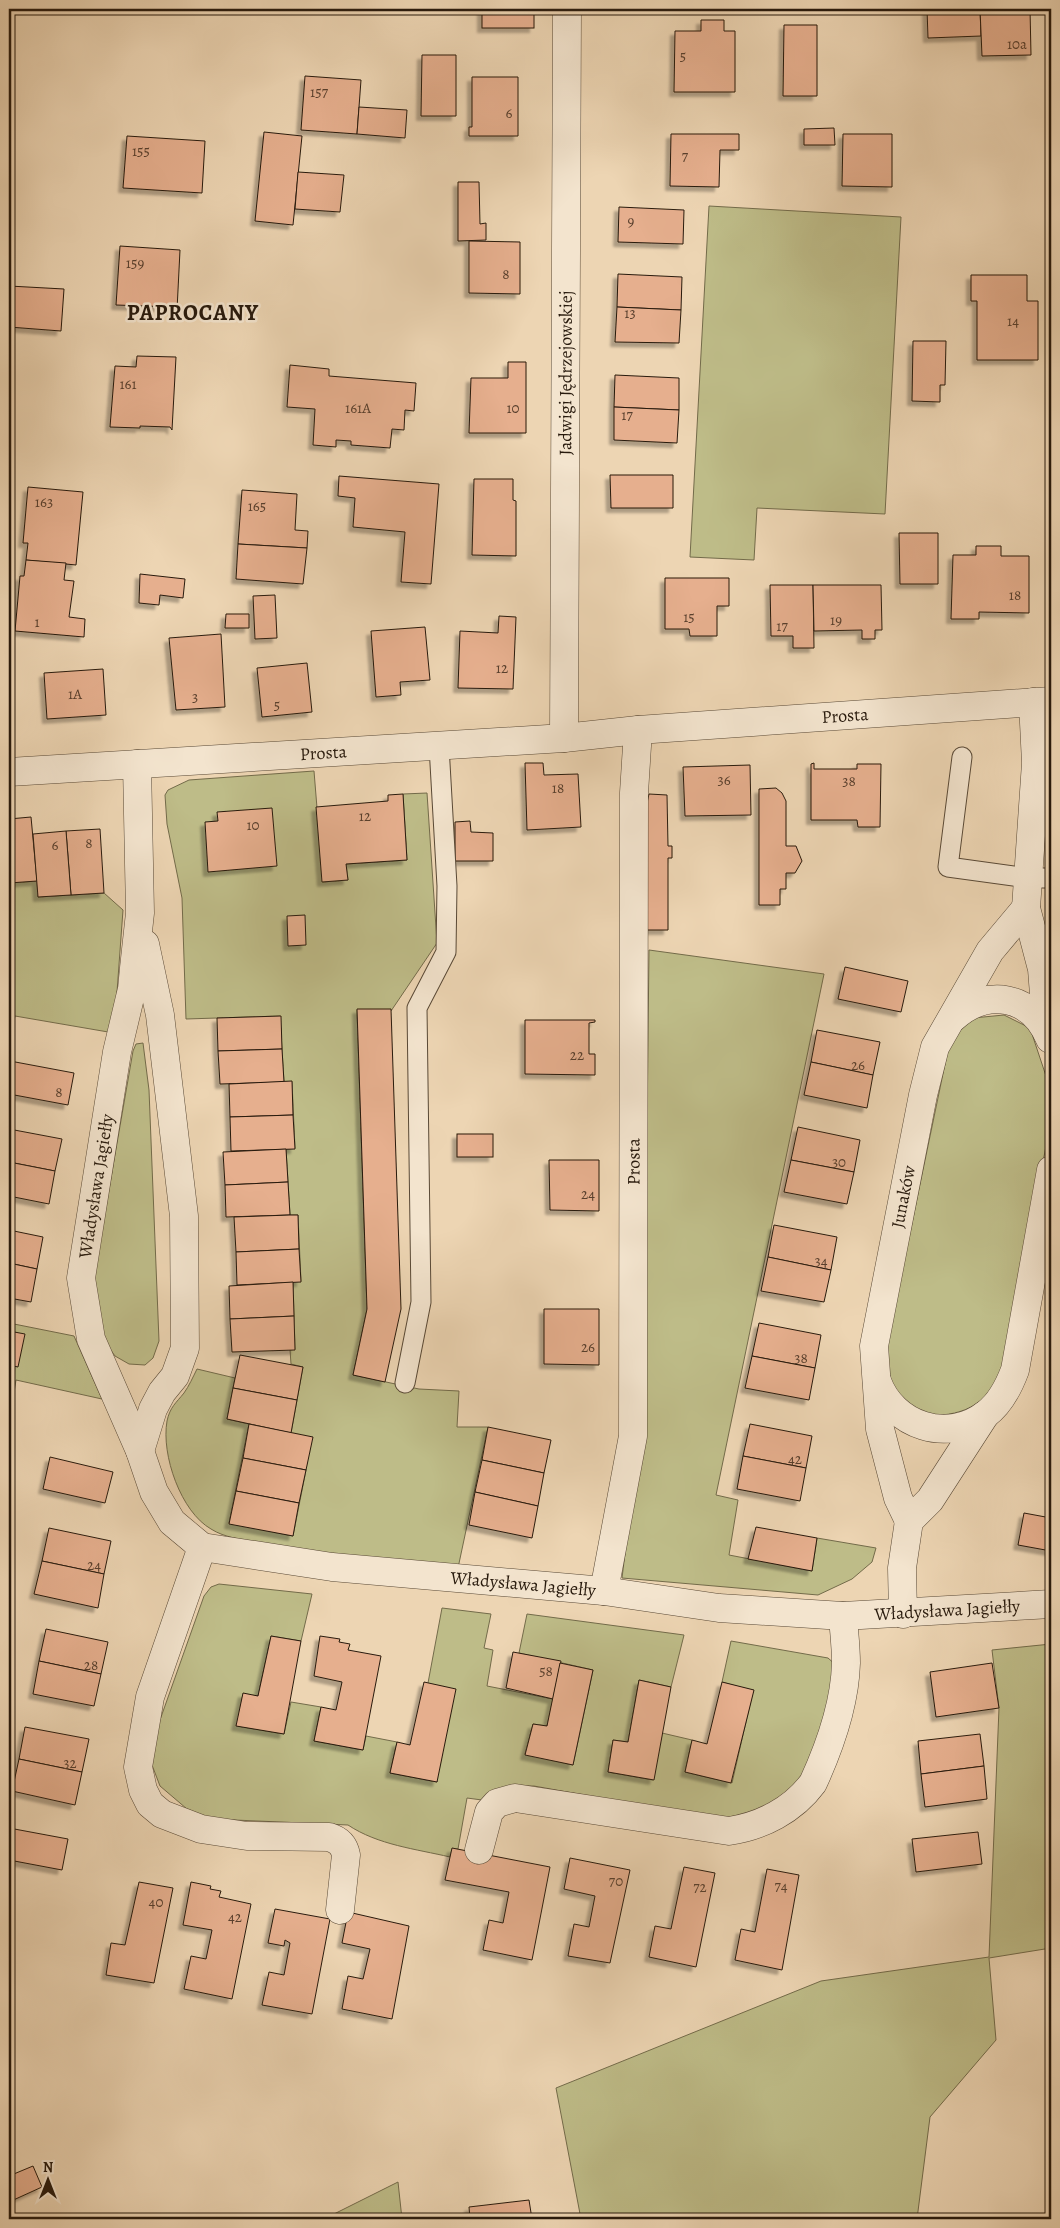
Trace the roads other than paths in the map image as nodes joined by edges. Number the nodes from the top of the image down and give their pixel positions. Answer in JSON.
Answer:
{"nodes":[{"id":1,"x":567,"y":9,"type":"edge"},
{"id":2,"x":1042,"y":701,"type":"edge"},
{"id":3,"x":638,"y":730,"type":"junction"},
{"id":4,"x":564,"y":738,"type":"junction"},
{"id":5,"x":439,"y":746,"type":"junction"},
{"id":6,"x":962,"y":757,"type":"dead end"},
{"id":7,"x":138,"y":764,"type":"junction"},
{"id":8,"x":9,"y":772,"type":"edge"},
{"id":9,"x":1040,"y":878,"type":"edge"},
{"id":10,"x":1026,"y":908,"type":"junction"},
{"id":11,"x":140,"y":913,"type":"junction"},
{"id":12,"x":950,"y":1020,"type":"junction"},
{"id":13,"x":1049,"y":1038,"type":"edge"},
{"id":14,"x":1051,"y":1170,"type":"edge"},
{"id":15,"x":876,"y":1377,"type":"junction"},
{"id":16,"x":406,"y":1383,"type":"dead end"},
{"id":17,"x":985,"y":1415,"type":"junction"},
{"id":18,"x":140,"y":1451,"type":"junction"},
{"id":19,"x":909,"y":1520,"type":"junction"},
{"id":20,"x":202,"y":1548,"type":"junction"},
{"id":21,"x":604,"y":1591,"type":"junction"},
{"id":22,"x":1051,"y":1604,"type":"edge"},
{"id":23,"x":902,"y":1614,"type":"junction"},
{"id":24,"x":843,"y":1616,"type":"junction"},
{"id":25,"x":479,"y":1850,"type":"dead end"},
{"id":26,"x":340,"y":1910,"type":"dead end"}],
"edges":[{"from":1,"to":4,"type":"street","name":"Jadwigi Jędrzejowskiej"},
{"from":2,"to":3,"type":"street","name":"Prosta"},
{"from":2,"to":9,"type":"street","name":"Junaków"},
{"from":3,"to":4,"type":"street","name":"Prosta"},
{"from":3,"to":21,"type":"street","name":"Prosta"},
{"from":4,"to":5,"type":"street","name":"Prosta"},
{"from":5,"to":7,"type":"street","name":"Prosta"},
{"from":5,"to":16,"type":"lane"},
{"from":6,"to":9,"type":"lane"},
{"from":7,"to":8,"type":"street","name":"Prosta"},
{"from":7,"to":11,"type":"street","name":"Władysława Jagiełły"},
{"from":9,"to":10,"type":"street","name":"Junaków"},
{"from":10,"to":12,"type":"street","name":"Junaków"},
{"from":10,"to":13,"type":"street","name":"Junaków"},
{"from":11,"to":18,"type":"street","name":"Władysława Jagiełły"},
{"from":11,"to":18,"type":"street","name":"Władysława Jagiełły"},
{"from":12,"to":13,"type":"street","name":"Junaków"},
{"from":12,"to":15,"type":"street","name":"Junaków"},
{"from":14,"to":17,"type":"street","name":"Junaków"},
{"from":15,"to":17,"type":"street","name":"Junaków"},
{"from":15,"to":19,"type":"street","name":"Junaków"},
{"from":17,"to":19,"type":"street","name":"Junaków"},
{"from":18,"to":20,"type":"street","name":"Władysława Jagiełły"},
{"from":19,"to":23,"type":"street"},
{"from":20,"to":21,"type":"street","name":"Władysława Jagiełły"},
{"from":20,"to":26,"type":"street"},
{"from":21,"to":24,"type":"street","name":"Władysława Jagiełły"},
{"from":22,"to":23,"type":"street","name":"Władysława Jagiełły"},
{"from":23,"to":24,"type":"street","name":"Władysława Jagiełły"},
{"from":24,"to":25,"type":"street"}]}
